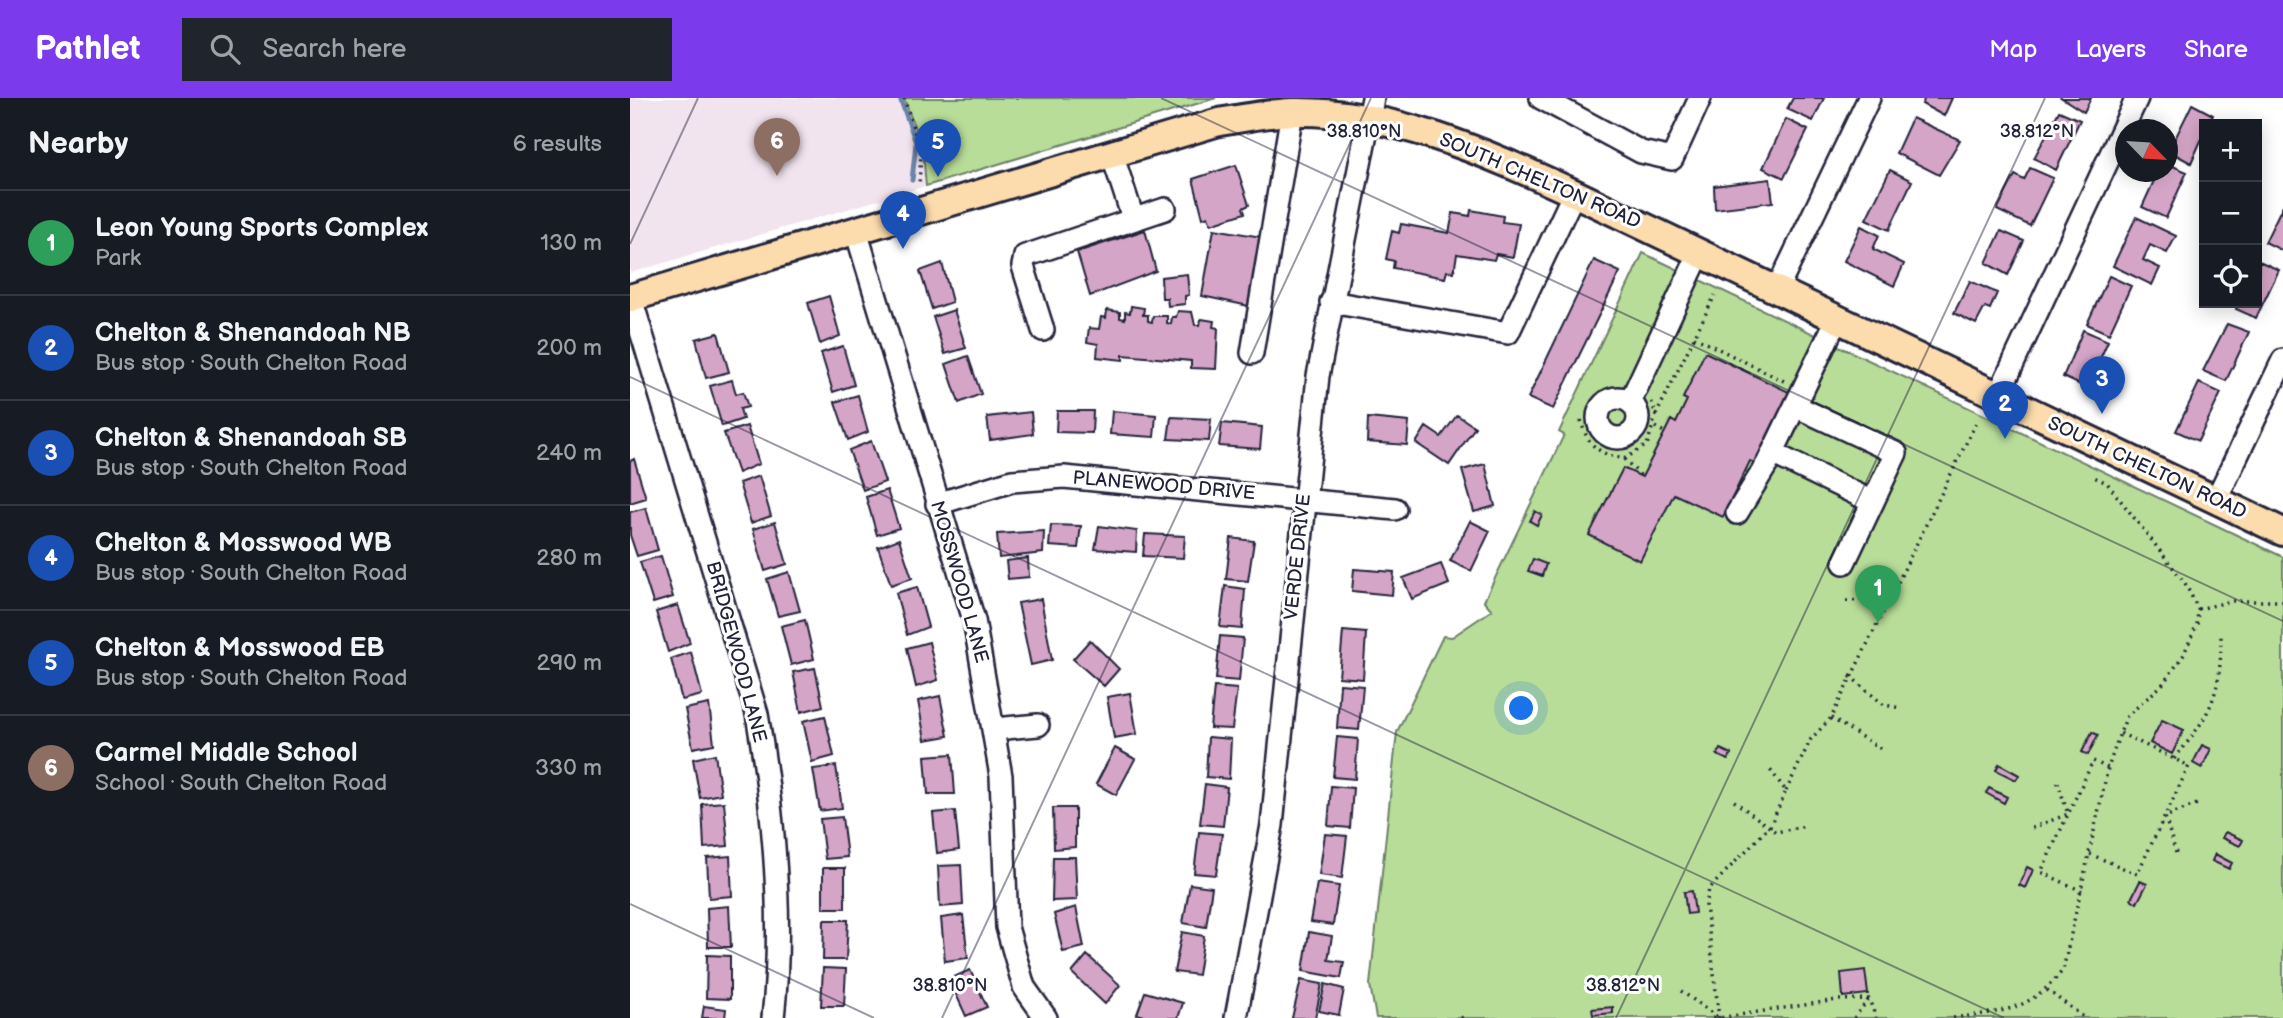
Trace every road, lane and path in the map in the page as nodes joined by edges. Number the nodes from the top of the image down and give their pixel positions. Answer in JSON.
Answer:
{"nodes":[{"id":1,"x":904,"y":98,"type":"edge"},
{"id":2,"x":1541,"y":98,"type":"edge"},
{"id":3,"x":1700,"y":98,"type":"edge"},
{"id":4,"x":1869,"y":98,"type":"edge"},
{"id":5,"x":2137,"y":98,"type":"edge"},
{"id":6,"x":1372,"y":108,"type":"edge"},
{"id":7,"x":1292,"y":112,"type":"junction"},
{"id":8,"x":1112,"y":154,"type":"junction"},
{"id":9,"x":919,"y":185,"type":"dead end"},
{"id":10,"x":1574,"y":193,"type":"junction"},
{"id":11,"x":1165,"y":209,"type":"dead end"},
{"id":12,"x":1133,"y":218,"type":"junction"},
{"id":13,"x":856,"y":231,"type":"junction"},
{"id":14,"x":1700,"y":252,"type":"junction"},
{"id":15,"x":1777,"y":290,"type":"junction"},
{"id":16,"x":1715,"y":295,"type":"dead end"},
{"id":17,"x":631,"y":297,"type":"edge"},
{"id":18,"x":1332,"y":303,"type":"junction"},
{"id":19,"x":1837,"y":319,"type":"junction"},
{"id":20,"x":1042,"y":330,"type":"dead end"},
{"id":21,"x":1694,"y":337,"type":"junction"},
{"id":22,"x":1252,"y":353,"type":"dead end"},
{"id":23,"x":2283,"y":360,"type":"edge"},
{"id":24,"x":1634,"y":395,"type":"joint"},
{"id":25,"x":1793,"y":396,"type":"junction"},
{"id":26,"x":1997,"y":396,"type":"junction"},
{"id":27,"x":1656,"y":415,"type":"junction"},
{"id":28,"x":1581,"y":420,"type":"dead end"},
{"id":29,"x":1977,"y":421,"type":"dead end"},
{"id":30,"x":1655,"y":427,"type":"junction"},
{"id":31,"x":1664,"y":432,"type":"dead end"},
{"id":32,"x":1772,"y":453,"type":"junction"},
{"id":33,"x":1624,"y":459,"type":"junction"},
{"id":34,"x":1642,"y":477,"type":"dead end"},
{"id":35,"x":2094,"y":477,"type":"dead end"},
{"id":36,"x":1304,"y":499,"type":"junction"},
{"id":37,"x":2216,"y":500,"type":"junction"},
{"id":38,"x":1873,"y":502,"type":"junction"},
{"id":39,"x":937,"y":504,"type":"junction"},
{"id":40,"x":1395,"y":509,"type":"dead end"},
{"id":41,"x":1737,"y":513,"type":"dead end"},
{"id":42,"x":2283,"y":532,"type":"edge"},
{"id":43,"x":1844,"y":563,"type":"dead end"},
{"id":44,"x":1888,"y":599,"type":"junction"},
{"id":45,"x":1846,"y":601,"type":"dead end"},
{"id":46,"x":2283,"y":601,"type":"edge"},
{"id":47,"x":2198,"y":609,"type":"junction"},
{"id":48,"x":2221,"y":635,"type":"dead end"},
{"id":49,"x":1850,"y":676,"type":"junction"},
{"id":50,"x":1901,"y":708,"type":"dead end"},
{"id":51,"x":1831,"y":718,"type":"junction"},
{"id":52,"x":1038,"y":725,"type":"dead end"},
{"id":53,"x":995,"y":729,"type":"junction"},
{"id":54,"x":2120,"y":733,"type":"junction"},
{"id":55,"x":1881,"y":749,"type":"dead end"},
{"id":56,"x":2174,"y":759,"type":"junction"},
{"id":57,"x":1768,"y":767,"type":"dead end"},
{"id":58,"x":2108,"y":768,"type":"junction"},
{"id":59,"x":2057,"y":780,"type":"dead end"},
{"id":60,"x":1786,"y":791,"type":"junction"},
{"id":61,"x":1734,"y":801,"type":"dead end"},
{"id":62,"x":2197,"y":804,"type":"dead end"},
{"id":63,"x":2068,"y":814,"type":"junction"},
{"id":64,"x":2165,"y":817,"type":"junction"},
{"id":65,"x":1806,"y":825,"type":"dead end"},
{"id":66,"x":1770,"y":826,"type":"junction"},
{"id":67,"x":2032,"y":828,"type":"dead end"},
{"id":68,"x":2176,"y":853,"type":"dead end"},
{"id":69,"x":2090,"y":854,"type":"junction"},
{"id":70,"x":2082,"y":891,"type":"junction"},
{"id":71,"x":2047,"y":990,"type":"junction"},
{"id":72,"x":1681,"y":991,"type":"dead end"},
{"id":73,"x":1869,"y":999,"type":"junction"},
{"id":74,"x":773,"y":1018,"type":"edge"},
{"id":75,"x":1046,"y":1018,"type":"edge"},
{"id":76,"x":1236,"y":1018,"type":"edge"},
{"id":77,"x":1712,"y":1018,"type":"edge"},
{"id":78,"x":1719,"y":1018,"type":"edge"},
{"id":79,"x":1854,"y":1018,"type":"edge"},
{"id":80,"x":1876,"y":1018,"type":"edge"},
{"id":81,"x":1953,"y":1018,"type":"edge"},
{"id":82,"x":2084,"y":1018,"type":"edge"}],
"edges":[{"from":1,"to":9,"type":"path"},
{"from":2,"to":3,"type":"street"},
{"from":4,"to":15,"type":"street"},
{"from":5,"to":26,"type":"street"},
{"from":6,"to":7,"type":"main road","name":"SOUTH CHELTON ROAD"},
{"from":6,"to":10,"type":"main road","name":"SOUTH CHELTON ROAD"},
{"from":6,"to":18,"type":"street","name":"VERDE DRIVE"},
{"from":7,"to":8,"type":"main road","name":"SOUTH CHELTON ROAD"},
{"from":7,"to":22,"type":"street"},
{"from":8,"to":12,"type":"street"},
{"from":8,"to":13,"type":"main road","name":"SOUTH CHELTON ROAD"},
{"from":10,"to":14,"type":"main road","name":"SOUTH CHELTON ROAD"},
{"from":10,"to":18,"type":"street"},
{"from":11,"to":12,"type":"street"},
{"from":12,"to":20,"type":"street"},
{"from":13,"to":17,"type":"main road","name":"SOUTH CHELTON ROAD"},
{"from":13,"to":39,"type":"street","name":"MOSSWOOD LANE"},
{"from":14,"to":15,"type":"main road","name":"SOUTH CHELTON ROAD"},
{"from":14,"to":24,"type":"street"},
{"from":15,"to":19,"type":"main road","name":"SOUTH CHELTON ROAD"},
{"from":16,"to":21,"type":"path"},
{"from":17,"to":74,"type":"street","name":"BRIDGEWOOD LANE"},
{"from":18,"to":36,"type":"street","name":"VERDE DRIVE"},
{"from":19,"to":25,"type":"street"},
{"from":19,"to":26,"type":"main road","name":"SOUTH CHELTON ROAD"},
{"from":21,"to":25,"type":"path"},
{"from":21,"to":27,"type":"path"},
{"from":23,"to":37,"type":"street"},
{"from":24,"to":27,"type":"path"},
{"from":25,"to":32,"type":"street"},
{"from":25,"to":38,"type":"street"},
{"from":26,"to":37,"type":"main road","name":"SOUTH CHELTON ROAD"},
{"from":27,"to":30,"type":"path"},
{"from":28,"to":33,"type":"path"},
{"from":29,"to":44,"type":"path"},
{"from":30,"to":31,"type":"path"},
{"from":30,"to":33,"type":"path"},
{"from":32,"to":38,"type":"street"},
{"from":32,"to":41,"type":"street"},
{"from":33,"to":34,"type":"path"},
{"from":35,"to":47,"type":"path"},
{"from":36,"to":39,"type":"street","name":"PLANEWOOD DRIVE"},
{"from":36,"to":40,"type":"street","name":"PLANEWOOD DRIVE"},
{"from":36,"to":76,"type":"street","name":"VERDE DRIVE"},
{"from":37,"to":42,"type":"main road","name":"SOUTH CHELTON ROAD"},
{"from":38,"to":43,"type":"street"},
{"from":39,"to":53,"type":"street","name":"MOSSWOOD LANE"},
{"from":44,"to":45,"type":"path"},
{"from":44,"to":49,"type":"path"},
{"from":46,"to":47,"type":"path"},
{"from":47,"to":54,"type":"path"},
{"from":48,"to":56,"type":"path"},
{"from":49,"to":50,"type":"path"},
{"from":49,"to":51,"type":"path"},
{"from":51,"to":55,"type":"path"},
{"from":51,"to":60,"type":"path"},
{"from":52,"to":53,"type":"street"},
{"from":53,"to":75,"type":"street","name":"MOSSWOOD LANE"},
{"from":54,"to":56,"type":"path"},
{"from":54,"to":58,"type":"path"},
{"from":56,"to":64,"type":"path"},
{"from":57,"to":60,"type":"path"},
{"from":58,"to":63,"type":"path"},
{"from":58,"to":69,"type":"path"},
{"from":59,"to":63,"type":"path"},
{"from":60,"to":66,"type":"path"},
{"from":61,"to":66,"type":"path"},
{"from":62,"to":64,"type":"path"},
{"from":63,"to":67,"type":"path"},
{"from":63,"to":70,"type":"path"},
{"from":64,"to":68,"type":"path"},
{"from":64,"to":69,"type":"path"},
{"from":65,"to":66,"type":"path"},
{"from":66,"to":78,"type":"path"},
{"from":69,"to":70,"type":"path"},
{"from":70,"to":71,"type":"path"},
{"from":71,"to":81,"type":"path"},
{"from":71,"to":82,"type":"path"},
{"from":72,"to":78,"type":"path"},
{"from":73,"to":78,"type":"path"},
{"from":73,"to":79,"type":"path"},
{"from":73,"to":80,"type":"path"},
{"from":77,"to":78,"type":"path"}]}
